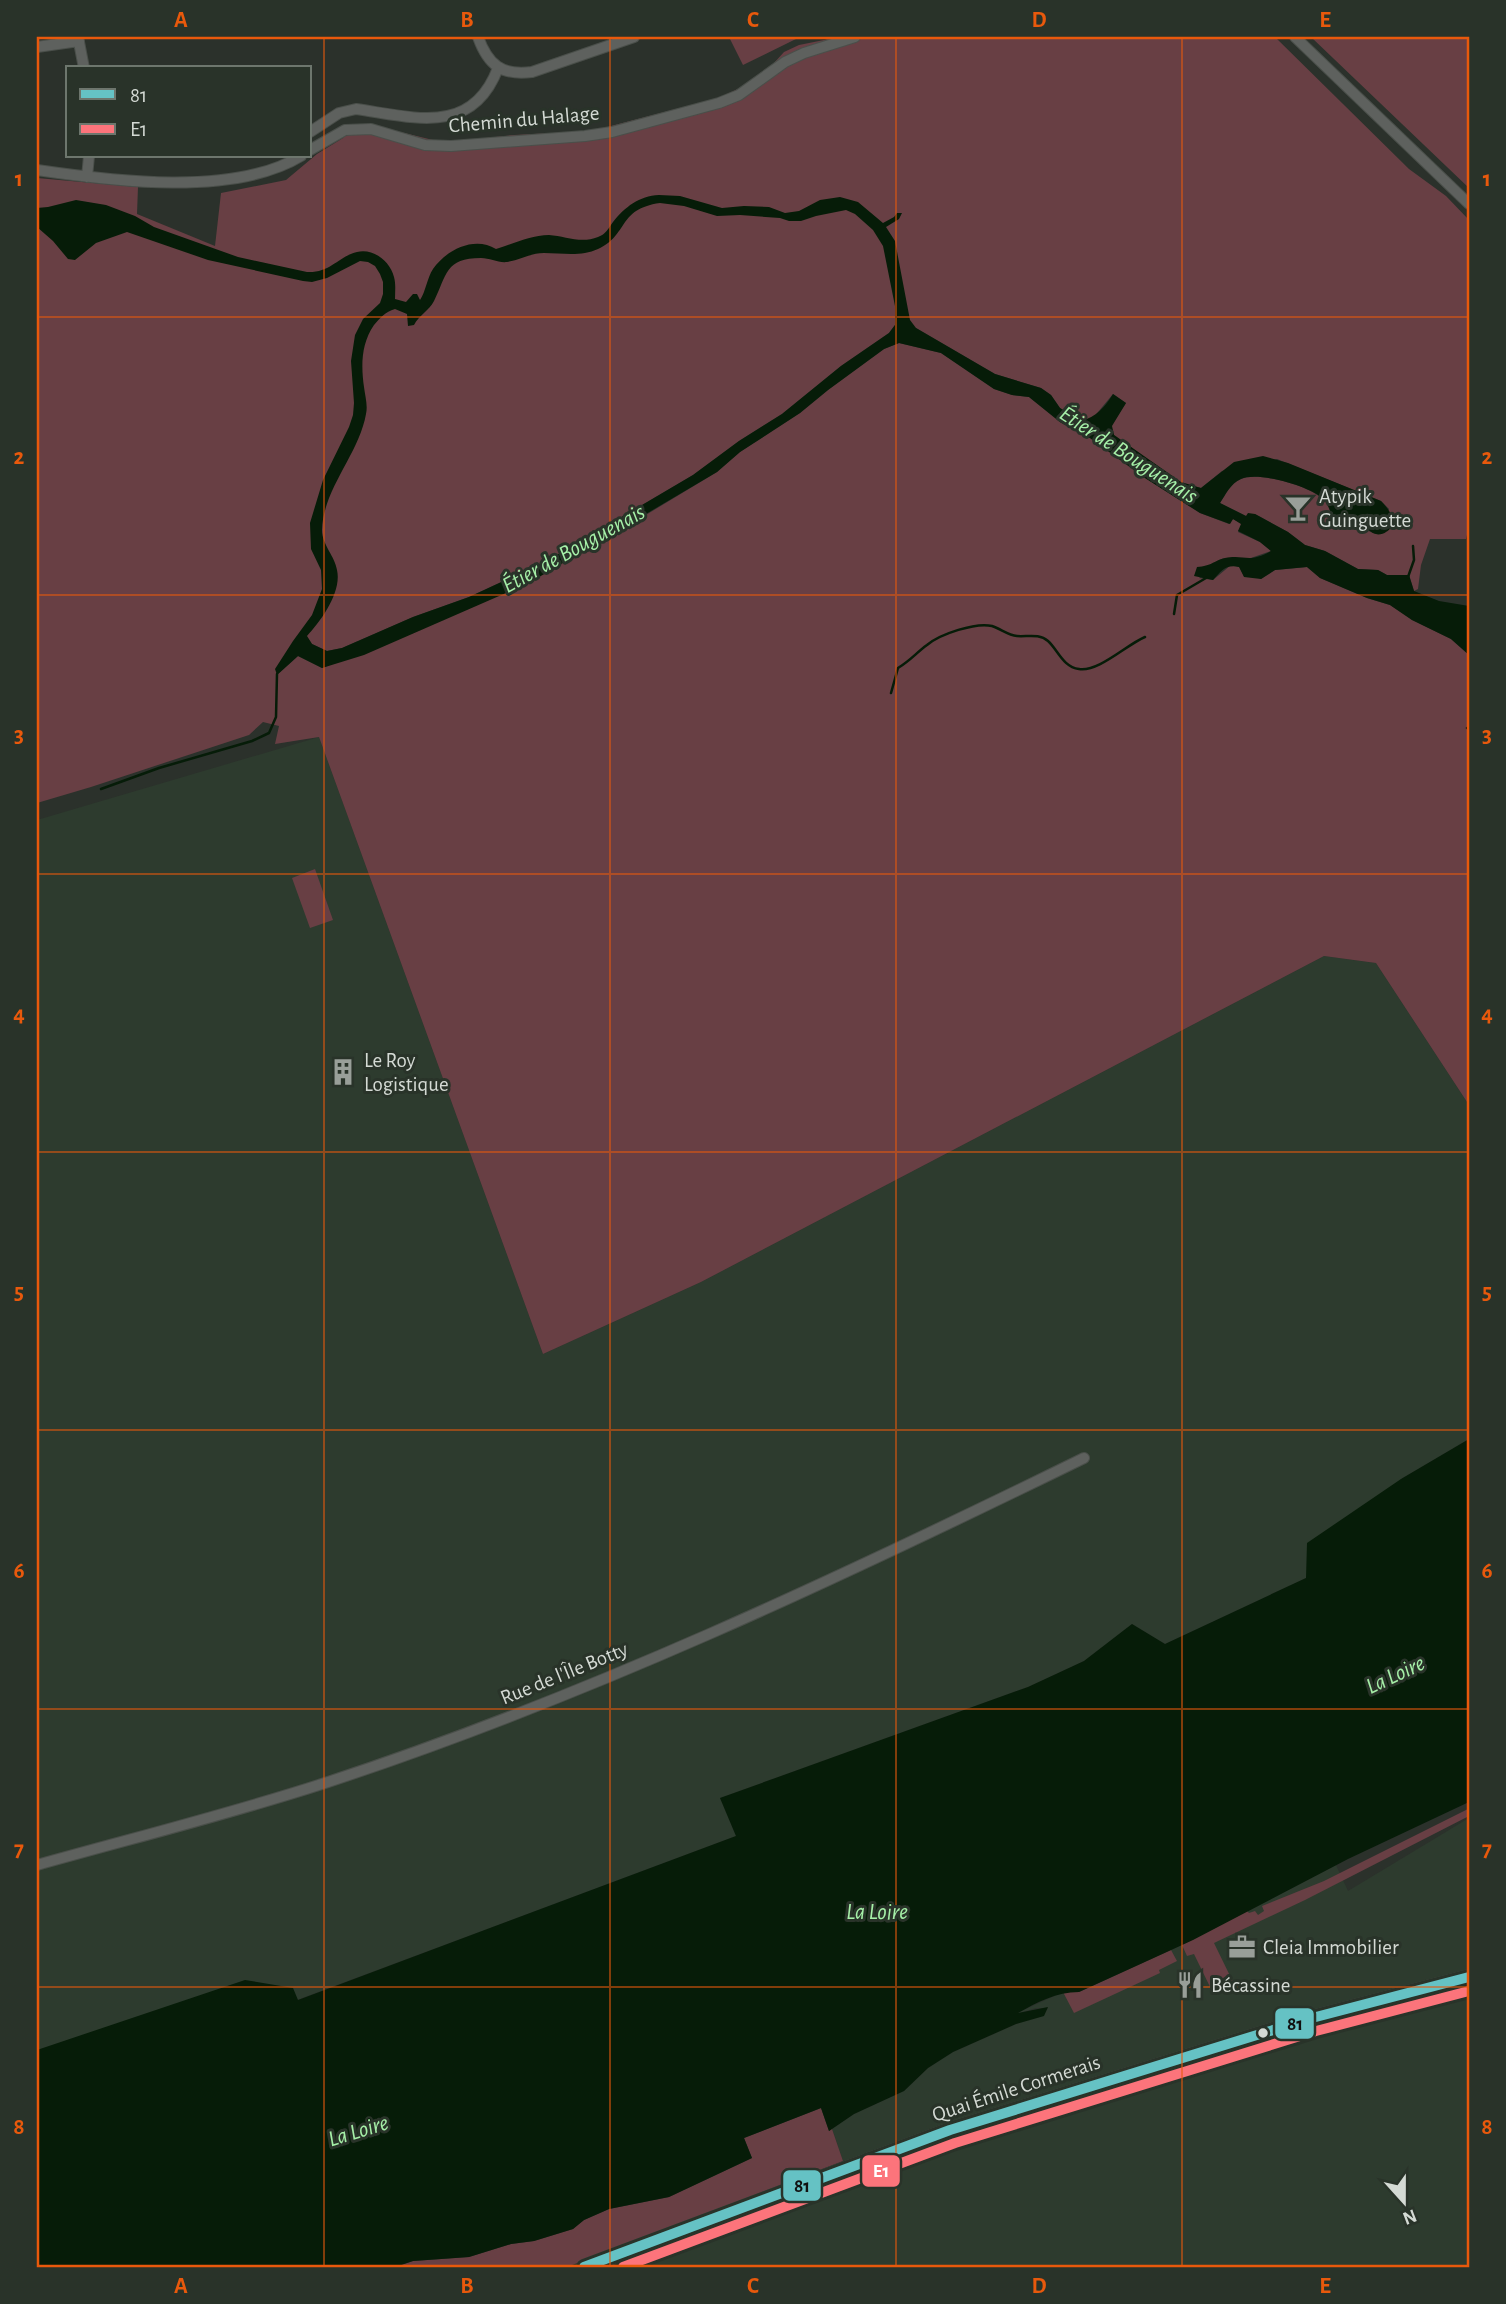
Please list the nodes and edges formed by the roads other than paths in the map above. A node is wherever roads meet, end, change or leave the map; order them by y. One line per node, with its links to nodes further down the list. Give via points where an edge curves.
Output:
1 (478, 37): 8 (street)
2 (634, 37): 8 (street, via 532,72 517,74)
3 (855, 37): 10 (street, Chemin du Halage, via 785,62 739,95 719,103 598,134 451,146 425,145 371,129)
4 (1295, 37): 17 (street)
5 (79, 39): 6 (street); 7 (street)
6 (37, 47)
7 (84, 66)
8 (498, 68): 9 (street, via 478,100 457,114 425,119 356,109)
9 (339, 113): 10 (street); 11 (street)
10 (345, 130): 12 (street)
11 (312, 131)
12 (312, 149)
13 (89, 158): 16 (street)
14 (298, 158): 16 (street, via 267,172 233,179 123,182)
15 (37, 170): 16 (street)
16 (87, 177)
17 (1469, 204)
18 (1084, 1458): 19 (street, Rue de l'Île Botty, via 812,1589 473,1729 326,1783)
19 (37, 1866)
20 (1469, 1977): 21 (main road, Quai Émile Cormerais, via 1312,2018 950,2130)
21 (584, 2267)

